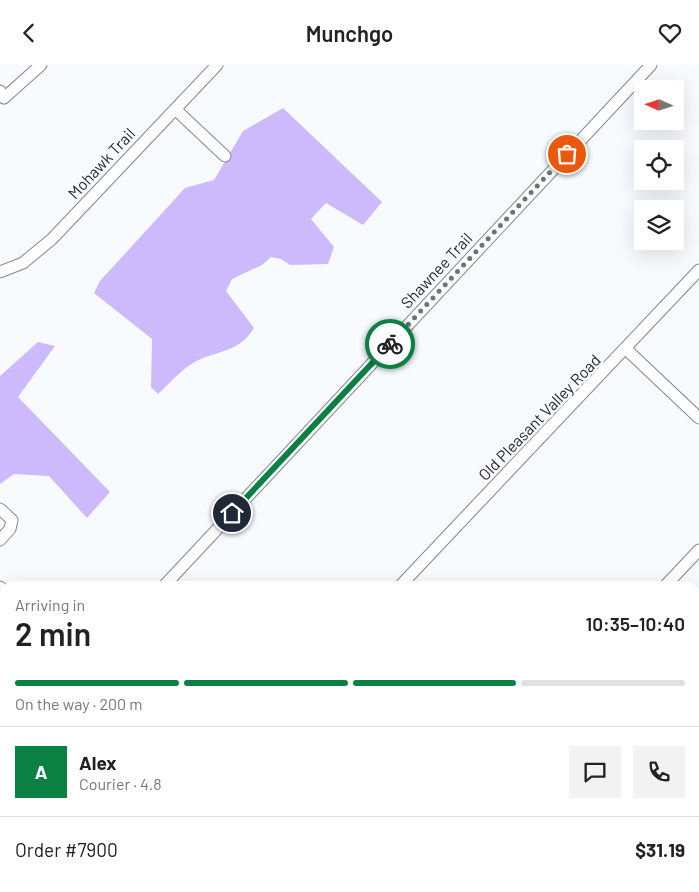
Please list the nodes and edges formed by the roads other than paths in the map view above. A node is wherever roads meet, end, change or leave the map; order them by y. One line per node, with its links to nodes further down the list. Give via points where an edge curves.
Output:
1 (41, 65): 4 (street, via 4,98)
2 (217, 65): 5 (street, Mohawk Trail)
3 (651, 65): 14 (street, Shawnee Trail)
4 (0, 91)
5 (175, 109): 6 (street); 8 (street, Mohawk Trail, via 52,239 23,263)
6 (225, 156)
7 (699, 270): 9 (street, Old Pleasant Valley Road)
8 (0, 272)
9 (626, 349): 10 (street); 15 (street, Old Pleasant Valley Road)
10 (699, 418)
11 (0, 509): 12 (street, via 12,521 10,529)
12 (0, 540)
13 (699, 550): 16 (street)
14 (169, 581)
15 (405, 581)
16 (670, 581)

